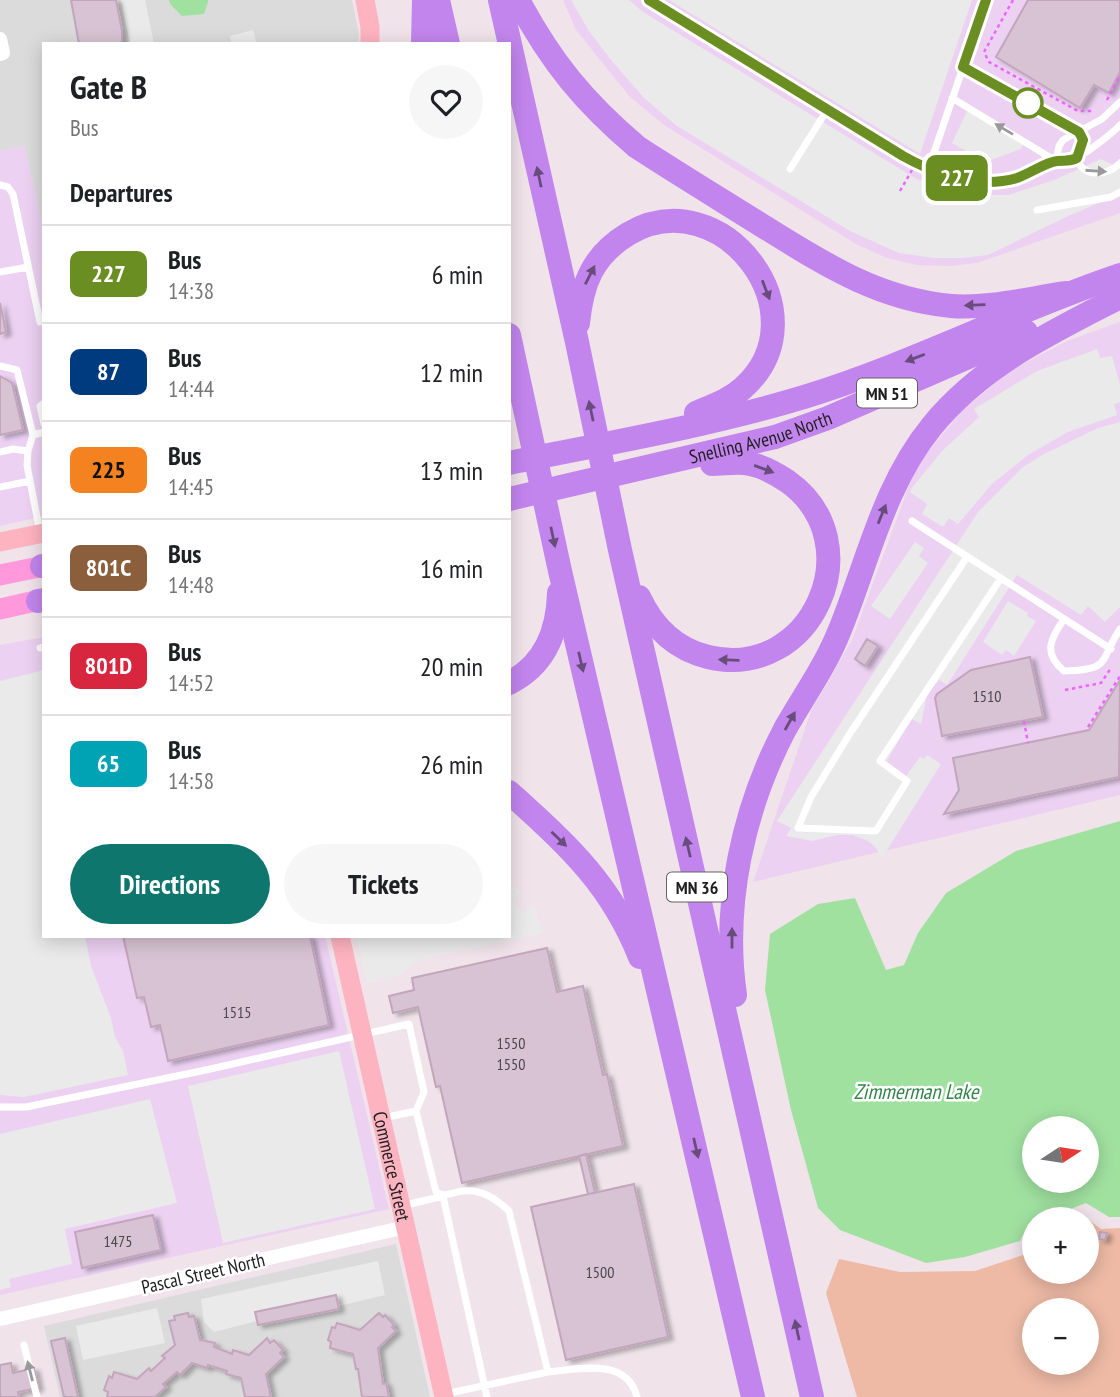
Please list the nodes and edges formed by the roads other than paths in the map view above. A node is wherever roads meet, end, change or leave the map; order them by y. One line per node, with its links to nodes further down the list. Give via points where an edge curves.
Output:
1 (365, 0): 8 (street)
2 (424, 0): 9 (highway)
3 (438, 0): 10 (highway)
4 (500, 0): 11 (highway, MN 36, one-way to 4)
5 (649, 0): 16 (lane)
6 (986, 0): 13 (lane)
7 (523, 10): 30 (highway, one-way to 7, via 953,306 877,289 834,270 637,147 567,79)
8 (370, 42)
9 (423, 42)
10 (448, 42)
11 (509, 42)
12 (511, 49): 32 (highway, MN 36, one-way to 12)
13 (963, 67): 14 (lane); 18 (lane)
14 (953, 98): 20 (lane, one-way to 14); 23 (lane)
15 (1120, 102): 18 (lane)
16 (827, 110): 22 (lane); 23 (lane)
17 (1120, 125): 19 (lane)
18 (1079, 132): 19 (lane, via 1083,140); 20 (lane, via 1061,142)
19 (1077, 158): 20 (lane); 21 (lane, one-way to 21, via 1080,167 1090,172 1106,172)
20 (1056, 161): 23 (lane, via 998,181 966,180)
21 (1120, 163)
22 (790, 169)
23 (928, 170)
24 (0, 185): 27 (lane, via 13,194)
25 (1120, 191): 26 (lane, via 1111,197)
26 (1037, 210)
27 (28, 267): 28 (lane); 31 (lane)
28 (0, 272)
29 (1119, 290): 30 (highway, Snelling Avenue North / MN 51); 43 (highway, Snelling Avenue North / MN 51, via 801,428); 71 (highway, one-way to 29, via 732,960 738,868 758,790 784,731 838,635 888,499 924,438 954,401 997,365)
30 (1067, 293): 39 (highway, Snelling Avenue North / MN 51, one-way to 39, via 927,354 829,389)
31 (40, 322)
32 (577, 342): 39 (highway, one-way to 39, via 581,295 587,280 604,253 634,231 656,223 692,223 723,235 758,271 773,320 762,365 741,390 724,401); 50 (highway, MN 36, one-way to 32)
33 (511, 344): 36 (highway, MN 36)
34 (0, 366): 38 (lane, via 17,370)
35 (511, 378): 36 (highway)
36 (528, 423): 53 (highway, MN 36, one-way to 53)
37 (42, 433): 38 (lane)
38 (33, 435): 40 (lane)
39 (642, 435): 42 (highway, Snelling Avenue North / MN 51)
40 (28, 450): 41 (lane); 44 (lane)
41 (0, 452)
42 (511, 463)
43 (648, 467): 46 (highway, Snelling Avenue North / MN 51); 50 (highway, one-way to 50, via 745,463 792,484 822,523 829,575 824,592 807,624 784,644 750,659 716,659 685,649 657,627 638,596)
44 (30, 481): 45 (lane); 48 (lane)
45 (0, 487)
46 (511, 499)
47 (912, 521): 51 (lane)
48 (42, 533): 49 (street)
49 (0, 542)
50 (620, 550): 71 (highway, MN 36, one-way to 50)
51 (967, 557): 55 (lane); 55 (lane, via 849,736 811,797 798,828 876,831 907,781 880,761)
52 (42, 566): 54 (main road)
53 (560, 572): 61 (highway, via 558,616 551,638 530,670); 65 (highway, MN 36, one-way to 65)
54 (0, 575)
55 (1001, 578): 58 (lane)
56 (42, 600): 57 (main road)
57 (0, 608)
58 (1064, 619): 60 (lane); 60 (lane, via 1051,638 1051,650 1055,664 1064,671 1098,666)
59 (1119, 631): 60 (lane)
60 (1111, 649)
61 (511, 682)
62 (511, 794): 65 (highway, one-way to 65, via 607,891 645,969)
63 (340, 938): 64 (street, Commerce Street)
64 (362, 1034): 66 (lane, via 26,1107); 67 (lane, via 409,1024 424,1092); 68 (street, Commerce Street)
65 (681, 1081): 73 (highway, MN 36, one-way to 73)
66 (0, 1107)
67 (416, 1111): 68 (lane); 69 (lane, via 436,1192)
68 (381, 1119): 70 (street, Commerce Street)
69 (443, 1196): 70 (lane); 76 (lane, via 465,1191 483,1194 509,1211); 77 (lane)
70 (401, 1206): 72 (street, Commerce Street)
71 (774, 1224): 84 (highway, MN 36, one-way to 71)
72 (406, 1227): 74 (street, Pascal Street North); 78 (street, Commerce Street)
73 (734, 1318): 82 (highway); 83 (highway, MN 36)
74 (0, 1319)
75 (24, 1345): 79 (lane, one-way to 75)
76 (548, 1372): 77 (lane); 81 (lane, via 597,1367 620,1373 634,1384)
77 (485, 1385): 78 (lane); 80 (lane)
78 (444, 1396)
79 (37, 1397)
80 (487, 1397)
81 (637, 1397)
82 (743, 1397)
83 (753, 1397)
84 (812, 1397)

